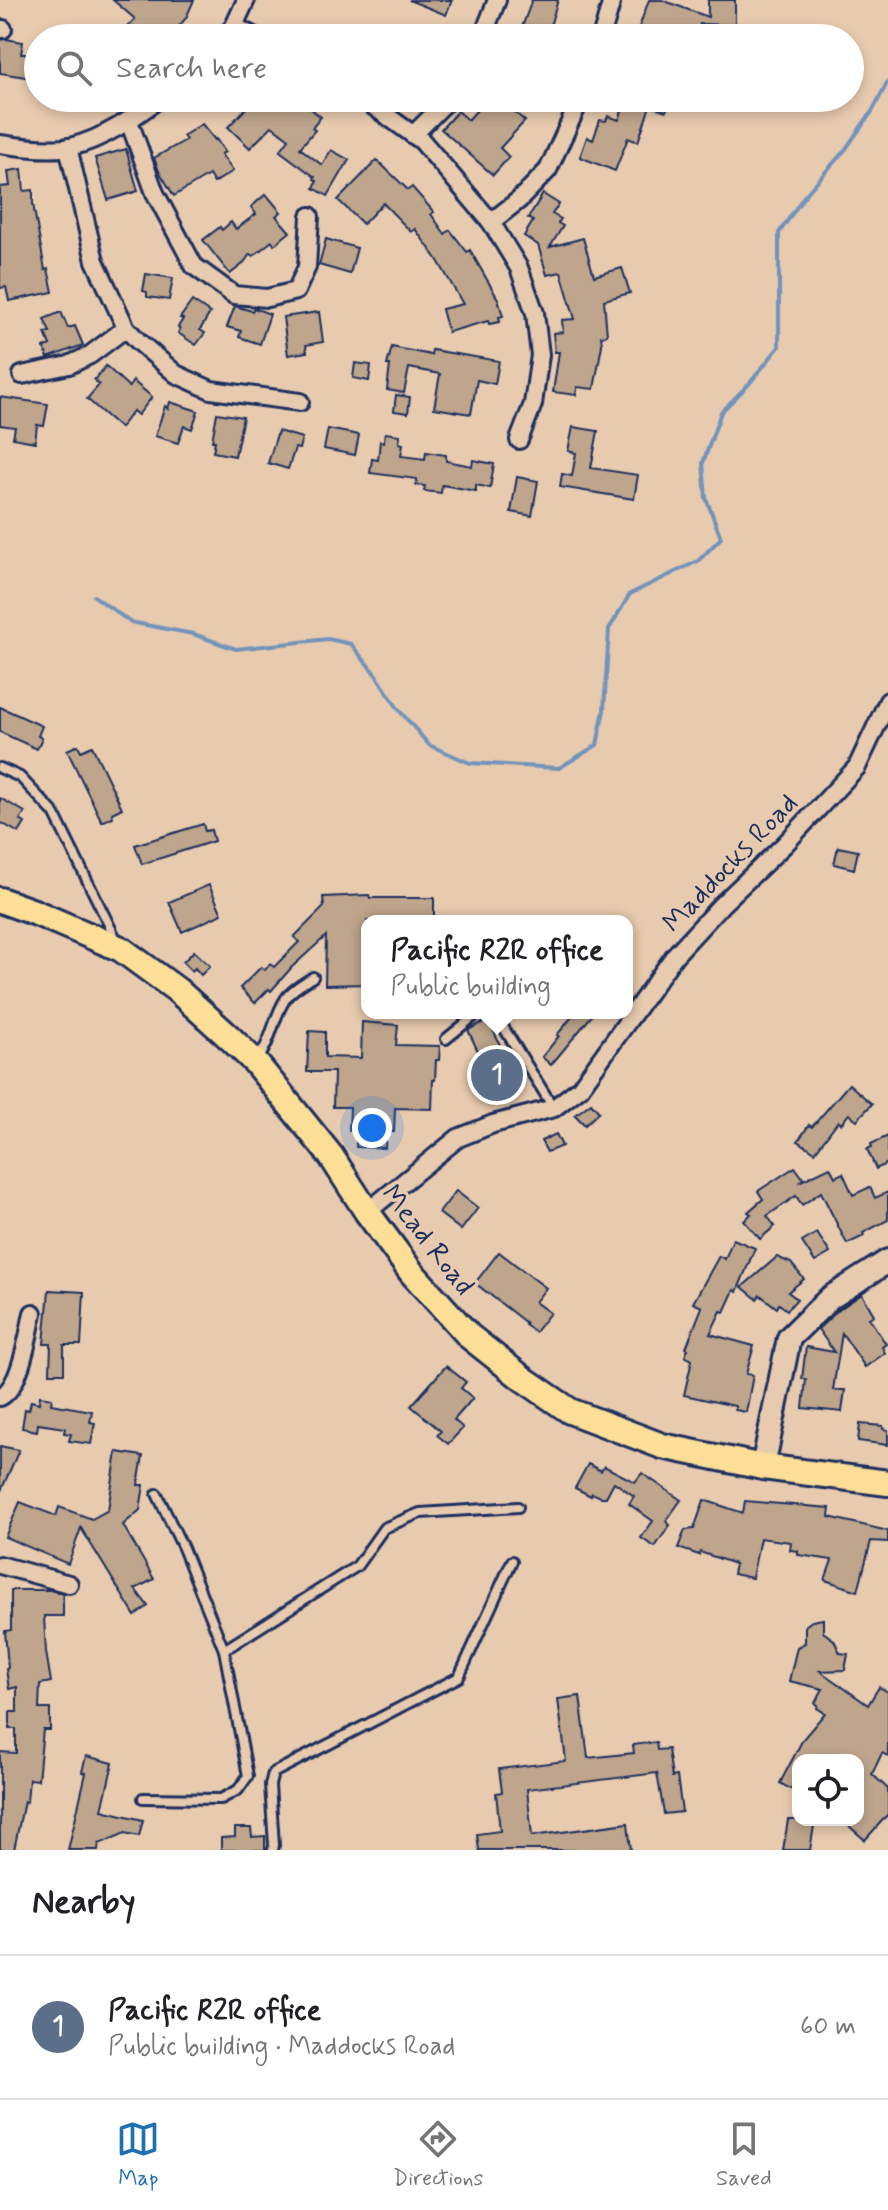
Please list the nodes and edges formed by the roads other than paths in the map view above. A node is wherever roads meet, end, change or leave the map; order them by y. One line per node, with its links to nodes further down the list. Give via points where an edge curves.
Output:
1 (246, 0): 4 (street)
2 (497, 0): 5 (street)
3 (611, 4): 6 (street)
4 (233, 24)
5 (488, 24)
6 (605, 24)
7 (141, 112): 11 (street)
8 (381, 112): 12 (street)
9 (436, 112): 12 (street)
10 (575, 112): 16 (street, via 548,170)
11 (129, 121): 14 (street); 15 (street, via 155,193 194,266 234,295 267,298 296,291 307,267)
12 (413, 135): 16 (street)
13 (0, 144): 14 (street)
14 (68, 147): 17 (street, via 95,261)
15 (310, 216)
16 (491, 222): 20 (street, via 519,268 535,313 537,380)
17 (126, 328): 18 (street, via 69,365); 19 (street, via 176,374 211,390)
18 (22, 375)
19 (300, 402)
20 (519, 440)
21 (888, 701): 26 (street, Maddocks Road, via 857,767 675,955)
22 (0, 768): 24 (lane, via 20,777 54,813)
23 (0, 900): 24 (main road, Mead Road)
24 (121, 949): 31 (main road, Mead Road, via 177,990)
25 (313, 977): 31 (lane, via 288,995)
26 (633, 1014)
27 (471, 1019): 30 (lane)
28 (496, 1019): 32 (lane)
29 (629, 1019): 32 (street, Maddocks Road, via 580,1088)
30 (446, 1039)
31 (255, 1062): 33 (main road, Mead Road, via 331,1156)
32 (554, 1108): 33 (street, Maddocks Road, via 458,1138)
33 (367, 1212): 37 (main road, Mead Road, via 469,1336 570,1411 662,1446)
34 (888, 1261): 37 (main road, via 830,1298 789,1338)
35 (33, 1313): 36 (street, via 21,1366 7,1394)
36 (0, 1397)
37 (763, 1467): 38 (main road, Mead Road)
38 (888, 1483)
39 (157, 1494): 44 (lane)
40 (518, 1507): 44 (lane, via 420,1513 384,1528 357,1566)
41 (512, 1561): 46 (lane, via 459,1677 273,1773)
42 (0, 1565): 43 (street)
43 (69, 1584)
44 (224, 1650): 45 (lane, via 248,1776 238,1790 221,1799)
45 (143, 1798)
46 (273, 1850)

